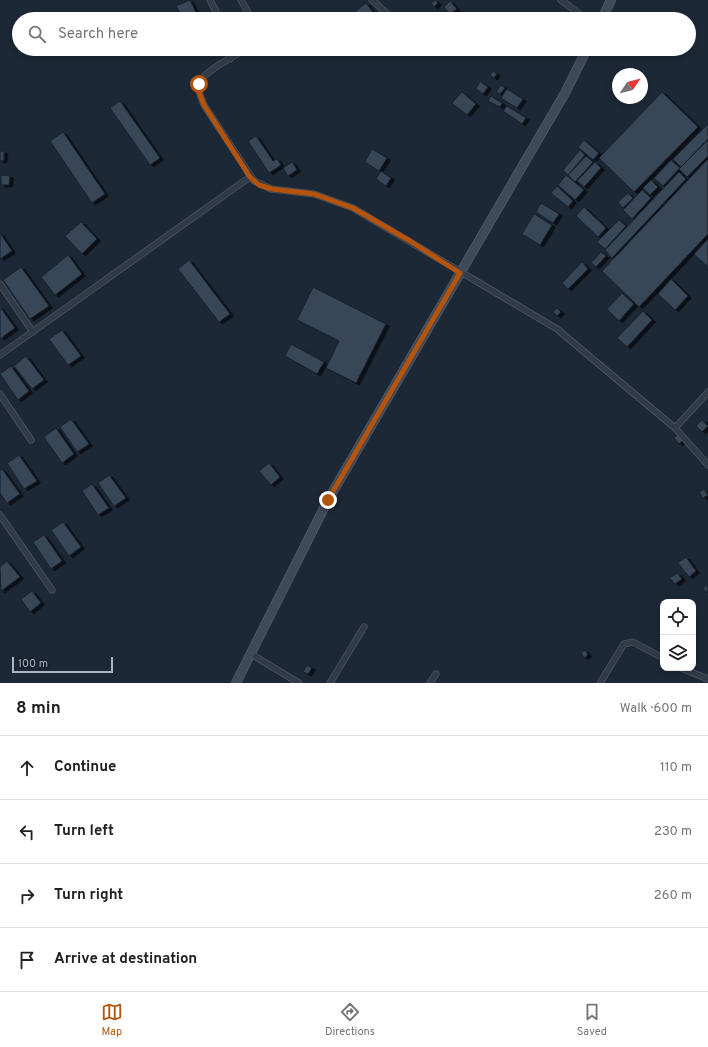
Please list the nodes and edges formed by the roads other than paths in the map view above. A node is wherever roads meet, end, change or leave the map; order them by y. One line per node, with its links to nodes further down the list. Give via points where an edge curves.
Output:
1 (210, 0): 6 (street)
2 (241, 0): 7 (street)
3 (372, 0): 8 (street)
4 (561, 0): 9 (street)
5 (611, 0): 10 (main road)
6 (216, 12)
7 (248, 12)
8 (385, 12)
9 (577, 12)
10 (605, 12)
11 (230, 56): 14 (street)
12 (235, 56): 14 (street)
13 (584, 56): 16 (main road, via 565,93)
14 (230, 59): 15 (street, via 204,75 199,84 199,92 204,105)
15 (250, 177): 16 (street, via 263,186 314,194 353,208); 18 (street)
16 (460, 273): 22 (street, via 557,329); 28 (main road, via 328,500)
17 (0, 284): 18 (street)
18 (33, 332): 19 (street)
19 (0, 355)
20 (708, 392): 22 (street)
21 (0, 394): 23 (street)
22 (675, 428): 24 (street)
23 (32, 440)
24 (708, 465)
25 (0, 515): 26 (street)
26 (52, 590)
27 (364, 627): 35 (street)
28 (251, 654): 33 (main road); 34 (street)
29 (660, 656): 37 (street, via 633,642 624,644)
30 (688, 671): 32 (street)
31 (436, 674): 36 (street)
32 (708, 679)
33 (236, 683)
34 (300, 683)
35 (330, 683)
36 (430, 683)
37 (600, 683)

